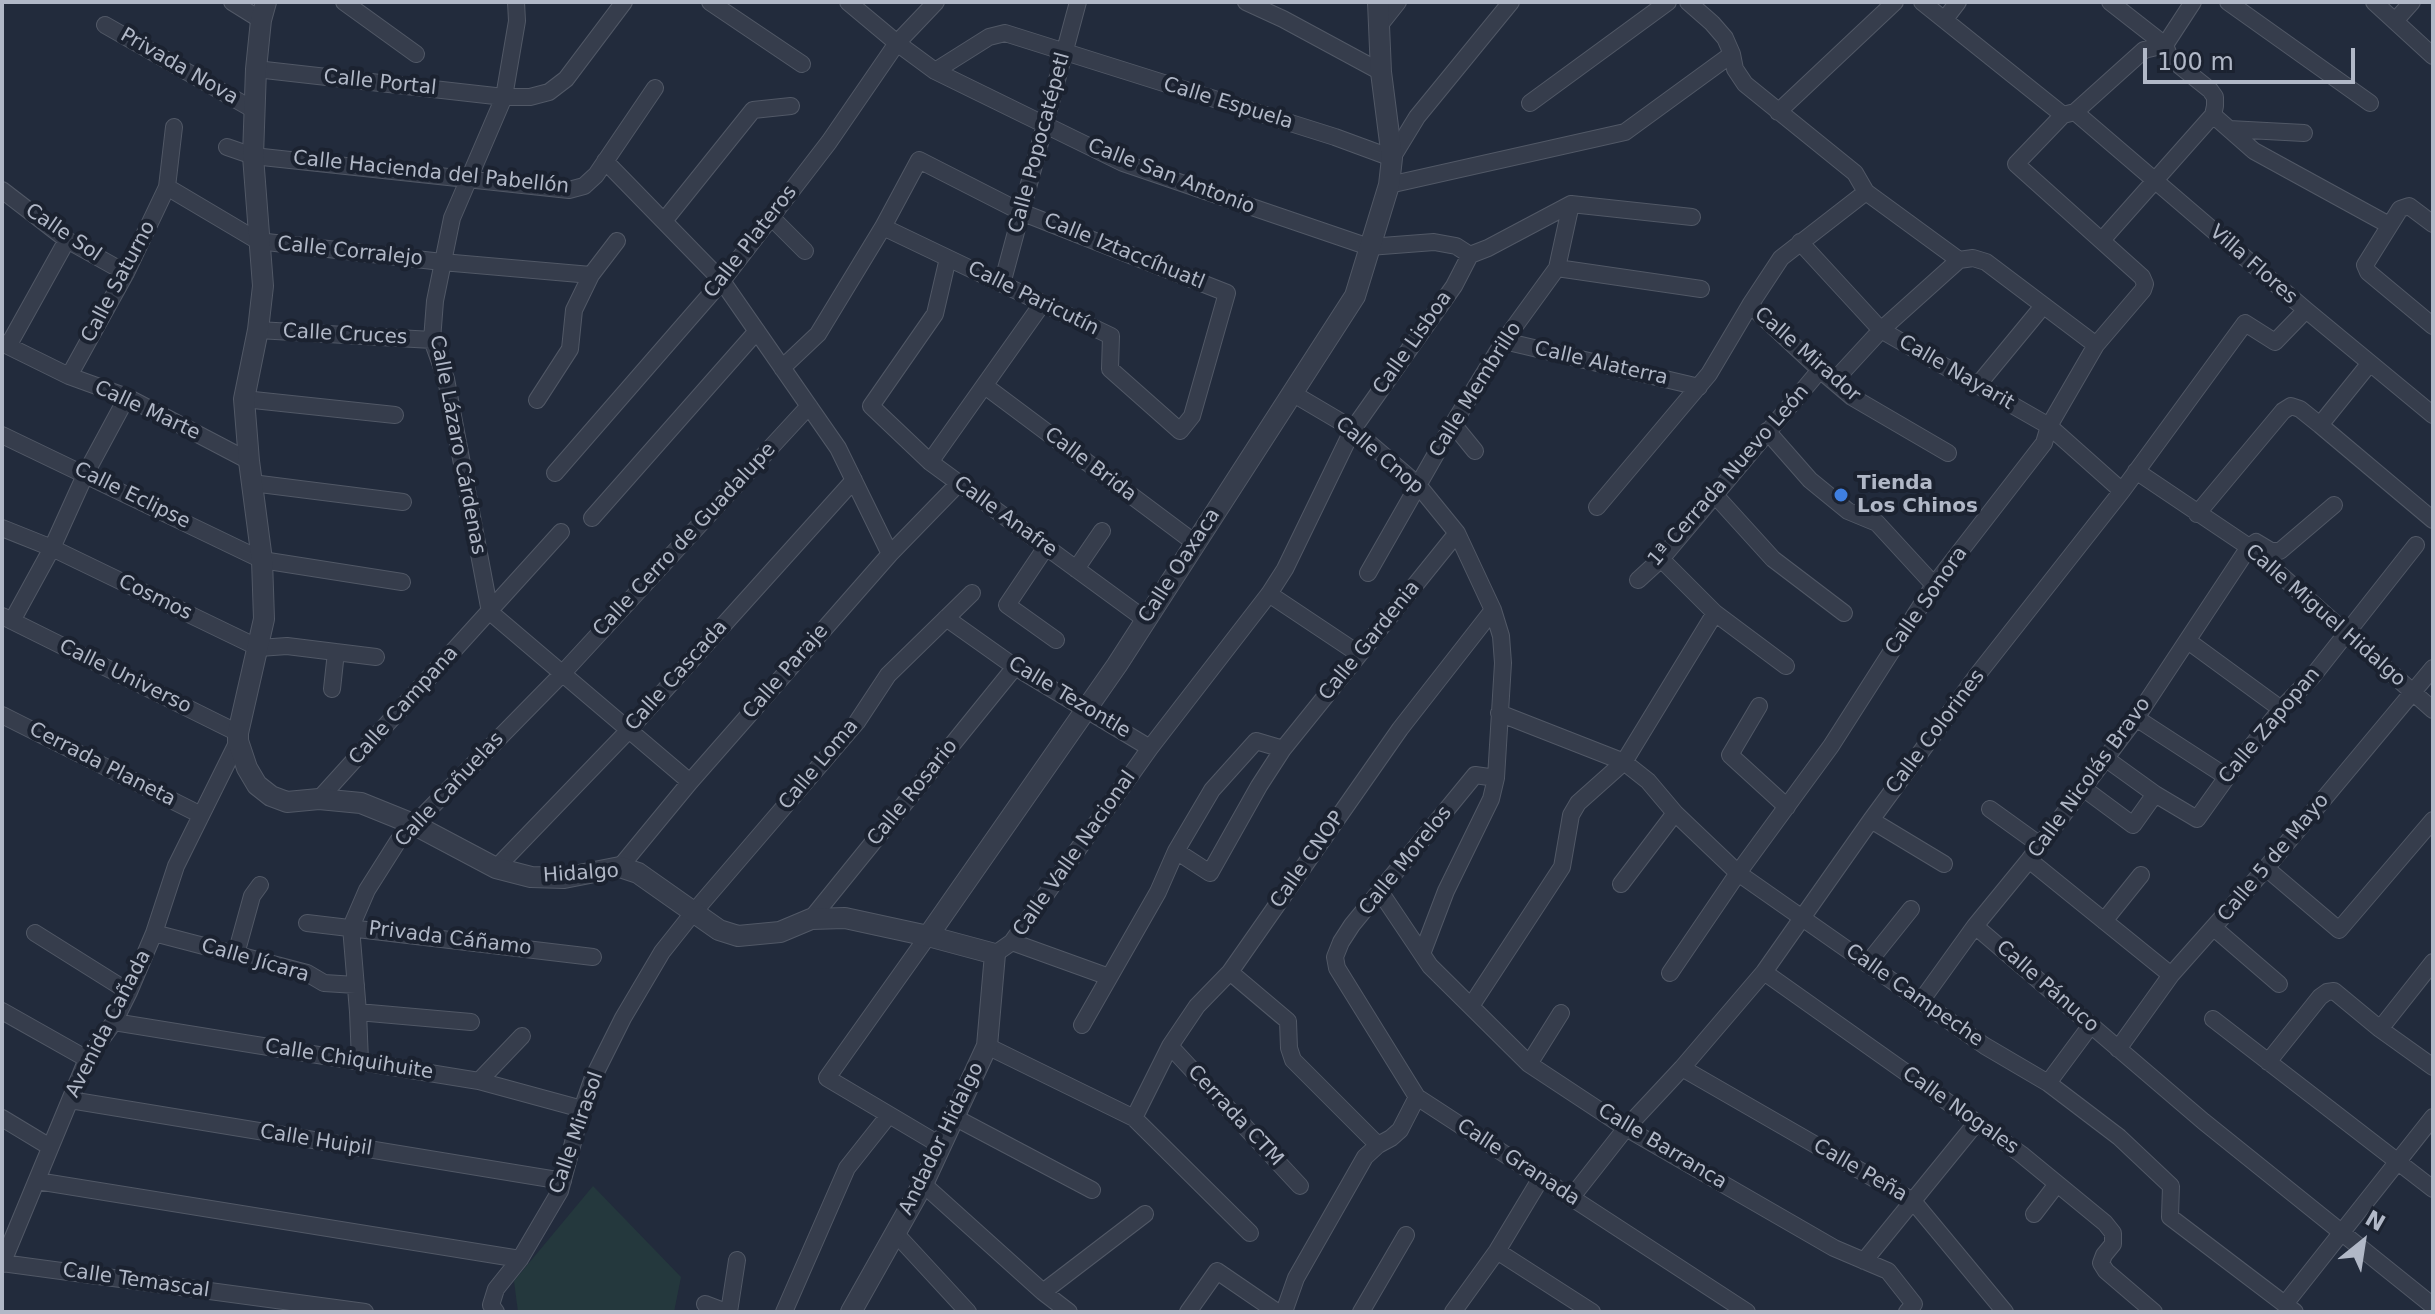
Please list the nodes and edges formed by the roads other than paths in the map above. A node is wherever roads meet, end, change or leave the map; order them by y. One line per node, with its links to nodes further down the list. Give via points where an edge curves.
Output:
1 (232, 2): 23 (street)
2 (344, 2): 31 (street)
3 (516, 2): 39 (street, Calle Lázaro Cárdenas)
4 (624, 2): 39 (street, Calle Portal, via 558,85 530,97)
5 (710, 2): 34 (street)
6 (848, 2): 28 (street, Calle San Antonio)
7 (936, 2): 28 (street, Calle Plateros)
8 (1078, 2): 30 (street, Calle Popocatépetl)
9 (1246, 2): 37 (street)
10 (1378, 2): 27 (street, Calle Oaxaca)
11 (1398, 2): 27 (street)
12 (1511, 2): 53 (street, via 1417,117)
13 (1668, 2): 40 (street)
14 (1895, 2): 44 (street)
15 (1922, 2): 24 (street, Villa Flores)
16 (1958, 2): 24 (street)
17 (2110, 2): 29 (street)
18 (2193, 2): 29 (street)
19 (2228, 2): 41 (street)
20 (2374, 2): 25 (street)
21 (2412, 2): 25 (street)
22 (1696, 4): 32 (street)
23 (264, 11): 35 (street)
24 (1945, 19): 45 (street, Villa Flores)
25 (2395, 21): 33 (street)
26 (105, 25): 43 (street, Privada Nova)
27 (1379, 26): 37 (street, Calle Oaxaca)
28 (897, 43): 36 (street, Calle San Antonio); 63 (street, Calle Plateros)
29 (2165, 45): 45 (street, via 2144,50); 46 (street, via 2170,58 2215,97)
30 (1064, 53): 36 (street, Calle Espuela, via 1005,33 989,37); 47 (street, Calle Popocatépetl); 53 (street, Calle Espuela)
31 (416, 54)
32 (1732, 54): 44 (street, via 1745,84); 57 (street, via 1625,132)
33 (2433, 56)
34 (802, 64)
35 (256, 69): 39 (street, Calle Portal); 43 (street)
36 (935, 71): 47 (street, Calle San Antonio)
37 (1381, 72): 53 (street, Calle Oaxaca)
38 (655, 88): 54 (street, Calle Hacienda del Pabellón)
39 (504, 97): 55 (street, Calle Lázaro Cárdenas)
40 (1530, 103)
41 (2370, 103)
42 (791, 106): 65 (street, via 753,110)
43 (254, 110): 52 (street)
44 (1778, 112): 59 (street, via 1855,173)
45 (2069, 113): 56 (street, Villa Flores); 69 (street, via 2016,164)
46 (2213, 115): 49 (street); 56 (street)
47 (1043, 125): 62 (street, Calle Popocatépetl); 74 (street, Calle San Antonio, via 1123,163)
48 (174, 127): 58 (street, Calle Saturno)
49 (2229, 129): 50 (street); 67 (street, via 2254,151)
50 (2304, 133)
51 (227, 147): 52 (street, Calle Hacienda del Pabellón)
52 (253, 156): 55 (street, Calle Hacienda del Pabellón); 71 (street)
53 (1392, 158): 57 (street, Calle Oaxaca)
54 (605, 161): 55 (street, Calle Hacienda del Pabellón, via 584,186 569,190); 65 (street)
55 (468, 178): 79 (street, Calle Lázaro Cárdenas)
56 (2156, 182): 69 (street); 89 (street, Villa Flores)
57 (1389, 185): 74 (street, Calle Oaxaca)
58 (167, 187): 71 (street); 81 (street, Calle Saturno)
59 (1866, 192): 73 (street); 78 (street)
60 (3, 193): 70 (street, Calle Sol)
61 (1571, 204): 64 (street); 76 (street); 80 (street, Calle Membrillo)
62 (1021, 212): 68 (street, Calle Iztaccíhuatl, via 919,160); 84 (street, Calle Popocatépetl); 117 (street, Calle Iztaccíhuatl, via 1227,293 1192,416)
63 (771, 217): 75 (street); 83 (street, Calle Plateros)
64 (1692, 217)
65 (664, 221): 83 (street)
66 (2433, 224): 67 (street, via 2409,206 2400,209)
67 (2389, 225): 90 (street, via 2368,258 2368,272)
68 (883, 227): 77 (street, Calle Paricutín); 99 (street, via 818,334)
69 (2103, 239): 97 (street, Calle Sonora, via 2145,284)
70 (67, 240): 81 (street, Calle Sol); 96 (street)
71 (258, 241): 79 (street, Calle Corralejo); 91 (street, via 263,286)
72 (617, 241): 82 (street)
73 (1800, 242): 87 (street, via 1781,258); 92 (street, Calle Nayarit)
74 (1369, 247): 76 (street, via 1434,242); 106 (street, Calle Oaxaca, via 1355,296)
75 (805, 251)
76 (1470, 255): 116 (street, Calle Lisboa, via 1454,286)
77 (948, 258): 84 (street, Calle Paricutín); 123 (street, Calle Anafre, via 935,314 871,406)
78 (1959, 260): 88 (street, via 1986,262); 92 (street)
79 (442, 262): 82 (street, Calle Corralejo); 94 (street, Calle Lázaro Cárdenas)
80 (1557, 268): 85 (street); 95 (street, Calle Membrillo)
81 (126, 273): 101 (street, Calle Saturno)
82 (591, 275): 109 (street, via 574,310 570,349)
83 (722, 281): 93 (street); 126 (street, Calle Plateros)
84 (1002, 284): 86 (street, Calle Paricutín)
85 (1701, 289)
86 (1042, 304): 103 (street); 117 (street, Calle Paricutín, via 1111,336 1110,369)
87 (1750, 305): 100 (street, Calle Mirador); 105 (street)
88 (2043, 306): 97 (street); 104 (street)
89 (2306, 310): 98 (street, Villa Flores); 124 (street, Calle Colorines, via 2275,342 2245,323)
90 (2433, 326)
91 (258, 330): 94 (street, Calle Cruces); 108 (street)
92 (1881, 330): 102 (street); 104 (street, Calle Nayarit)
93 (757, 331): 99 (street); 137 (street)
94 (432, 340): 159 (street, Calle Lázaro Cárdenas, via 446,379)
95 (1504, 341): 105 (street, Calle Alaterra); 113 (street, Calle Membrillo)
96 (5, 344): 101 (street, Calle Marte)
97 (2096, 345): 115 (street, Calle Sonora)
98 (2370, 363): 112 (street, Villa Flores); 114 (street)
99 (782, 368): 110 (street)
100 (1820, 370): 102 (street, Calle Mirador); 118 (street, 1ª Cerrada Nuevo León)
101 (69, 376): 107 (street, Calle Marte)
102 (1834, 381): 121 (street, Calle Mirador)
103 (985, 386): 123 (street); 143 (street, Calle Brida)
104 (1977, 386): 115 (street, Calle Nayarit)
105 (1699, 387): 135 (street)
106 (1292, 393): 116 (street, Calle Cnop); 143 (street, Calle Oaxaca)
107 (127, 397): 122 (street, Calle Marte); 125 (street)
108 (244, 399): 111 (street); 122 (street)
109 (537, 400)
110 (809, 406): 127 (street); 175 (street, Calle Cerro de Guadalupe)
111 (395, 415)
112 (2433, 415)
113 (1453, 424): 120 (street); 130 (street, Calle Membrillo)
114 (2320, 425): 136 (street, via 2300,409 2291,406 2283,411); 138 (street)
115 (2049, 426): 131 (street, Calle Nayarit); 155 (street, Calle Sonora, via 2044,443)
116 (1353, 429): 130 (street, Calle Cnop); 157 (street, Calle Tezontle)
117 (1180, 431)
118 (1767, 431): 132 (street, 1ª Cerrada Nuevo León); 155 (street, via 1810,480 1848,511 1877,523)
119 (2, 435): 125 (street, Calle Eclipse)
120 (1475, 451)
121 (1948, 453)
122 (249, 461): 128 (street)
123 (930, 462): 129 (street, Calle Anafre)
124 (2136, 471): 131 (street, Calle Colorines); 136 (street, Calle Miguel Hidalgo)
125 (86, 473): 147 (street); 150 (street, Calle Eclipse)
126 (555, 473)
127 (854, 480): 148 (street); 185 (street, Calle Cascada)
128 (252, 483): 133 (street); 150 (street)
129 (959, 483): 145 (street, Calle Anafre); 148 (street, Calle Paraje)
130 (1418, 485): 142 (street, Calle Cnop); 152 (street, Calle Membrillo)
131 (2122, 491): 201 (street, Calle Colorines)
132 (1714, 494): 149 (street, 1ª Cerrada Nuevo León); 161 (street, via 1773,559)
133 (403, 502)
134 (2334, 505): 146 (street, via 2280,551 2256,542)
135 (1597, 507)
136 (2197, 514): 146 (street, Calle Miguel Hidalgo)
137 (592, 518)
138 (2433, 520)
139 (2, 528): 147 (street, Cosmos)
140 (1102, 531): 151 (street)
141 (561, 532): 159 (street, Calle Campana)
142 (1457, 533): 158 (street, Calle Cnop); 170 (street, Calle Gardenia)
143 (1195, 543): 164 (street, Calle Oaxaca)
144 (2416, 545): 165 (street)
145 (1046, 547): 151 (street, Calle Anafre); 166 (street, via 1007,605)
146 (2249, 547): 165 (street, Calle Miguel Hidalgo); 167 (street, Calle Nicolás Bravo)
147 (52, 548): 162 (street); 168 (street, Cosmos)
148 (890, 554): 193 (street, Calle Paraje)
149 (1661, 559): 153 (street, 1ª Cerrada Nuevo León); 160 (street)
150 (262, 560): 154 (street, Calle Eclipse); 168 (street, via 264,619)
151 (1076, 569): 164 (street, Calle Anafre)
152 (1368, 573)
153 (1638, 580)
154 (402, 582)
155 (1934, 585): 197 (street, Calle Sonora)
156 (972, 593): 163 (street, Calle Loma)
157 (1269, 594): 170 (street); 187 (street, Calle Tezontle)
158 (1493, 610): 182 (street, Calle Cnop, via 1503,663); 235 (street, Calle CNOP, via 1400,729)
159 (490, 612): 175 (street); 196 (street, Calle Campana)
160 (1715, 613): 172 (street); 190 (street)
161 (1844, 613)
162 (7, 618): 186 (street, Calle Universo)
163 (946, 618): 173 (street, Calle Tezontle); 217 (street, Calle Loma, via 888,675 857,722)
164 (1146, 620): 180 (street, Calle Oaxaca)
165 (2344, 633): 177 (street, Calle Miguel Hidalgo); 179 (street, Calle Zapopan)
166 (1056, 640)
167 (2188, 641): 179 (street); 184 (street, Calle Nicolás Bravo)
168 (259, 648): 169 (street); 186 (street)
169 (336, 652): 171 (street); 176 (street)
170 (1359, 654): 188 (street, Calle Gardenia)
171 (376, 657)
172 (1786, 666)
173 (1015, 667): 180 (street, Calle Tezontle); 219 (street, Calle Rosario)
174 (2433, 668): 177 (street, Calle 5 de Mayo)
175 (561, 675): 185 (street); 203 (street, Calle Cañuelas)
176 (332, 689)
177 (2412, 692): 181 (street, Calle Miguel Hidalgo); 210 (street, Calle 5 de Mayo)
178 (1759, 706): 197 (street, via 1730,755)
179 (2281, 709): 191 (street, Calle Zapopan)
180 (1085, 710): 187 (street, Calle Tezontle); 227 (street, Calle Oaxaca)
181 (2433, 710)
182 (1499, 713): 190 (street, Calle Campeche); 192 (street)
183 (2, 715): 200 (street, Cerrada Planeta)
184 (2136, 718): 189 (street, Calle Nicolás Bravo); 191 (street)
185 (628, 731): 193 (street); 209 (street, Calle Cascada)
186 (238, 737): 196 (street, Hidalgo, via 247,768 271,796 287,802); 200 (street, Avenida Cañada)
187 (1150, 748): 228 (street, Calle Valle Nacional)
188 (1283, 749): 205 (street, via 1256,741 1212,790); 205 (street, Calle Gardenia, via 1210,873)
189 (2105, 758): 194 (street, Calle Nicolás Bravo); 195 (street)
190 (1624, 762): 199 (street, Calle Campeche); 244 (street, via 1578,803 1562,867)
191 (2227, 777): 195 (street, Calle Zapopan, via 2197,819)
192 (1496, 778): 215 (street, Calle Morelos, via 1475,775); 230 (street)
193 (690, 782): 208 (street, Calle Paraje)
194 (2083, 788): 195 (street, via 2133,825); 204 (street, Calle Nicolás Bravo)
195 (2155, 794)
196 (319, 799): 203 (street, Hidalgo, via 361,803)
197 (1787, 807): 211 (street, Calle Sonora)
198 (1990, 809): 204 (street)
199 (1675, 813): 211 (street, Calle Campeche); 213 (street)
200 (201, 815): 226 (street, Avenida Cañada, via 176,866)
201 (1871, 820): 207 (street); 218 (street, Calle Colorines)
202 (2433, 820): 210 (street, via 2339,930)
203 (413, 824): 209 (street, Hidalgo); 223 (street, Calle Cañuelas, via 367,890)
204 (2040, 845): 206 (street, Calle Nicolás Bravo)
205 (1176, 851): 239 (street)
206 (2029, 860): 220 (street); 222 (street, Calle Nicolás Bravo)
207 (1944, 864)
208 (620, 867): 209 (street, Hidalgo, via 564,878); 217 (street, Hidalgo, via 638,873)
209 (496, 868)
210 (2266, 868): 224 (street, Calle 5 de Mayo)
211 (1738, 873): 218 (street, Calle Campeche); 237 (street, Calle Sonora)
212 (2141, 875): 220 (street)
213 (1621, 884)
214 (260, 885): 229 (street)
215 (1381, 893): 230 (street, Calle Barranca); 234 (street, Calle Morelos, via 1341,942)
216 (1911, 909): 233 (street)
217 (693, 913): 219 (street, Hidalgo, via 738,936 780,932); 268 (street, Calle Mirasol, via 662,952 623,1018)
218 (1802, 918): 233 (street, Calle Campeche); 236 (street, Calle Colorines)
219 (811, 919): 227 (street, Hidalgo, via 845,918)
220 (2104, 921): 238 (street)
221 (307, 923): 223 (street, Privada Cáñamo)
222 (1975, 926): 243 (street, Calle Nicolás Bravo); 252 (street, Calle Pánuco)
223 (351, 927): 231 (street, Privada Cáñamo); 241 (street, Calle Cañuelas)
224 (2214, 928): 238 (street, Calle 5 de Mayo); 240 (street)
225 (35, 933): 242 (street)
226 (154, 933): 229 (street, Calle Jícara); 242 (street, Avenida Cañada)
227 (928, 936): 228 (street, Hidalgo); 269 (street, Calle Oaxaca, via 827,1078)
228 (1004, 948): 239 (street); 255 (street, Andador Hidalgo)
229 (236, 954): 241 (street, Calle Jícara, via 307,973 324,983)
230 (1422, 954): 244 (street, Calle Barranca)
231 (593, 957)
232 (2433, 962): 253 (street)
233 (1867, 964): 243 (street, Calle Campeche)
234 (1337, 968): 266 (street, Calle Granada)
235 (1230, 972): 256 (street, Calle CNOP, via 1197,1006); 277 (street, via 1288,1021 1293,1060)
236 (1764, 972): 263 (street, Calle Colorines); 274 (street, Calle Nogales)
237 (1670, 973)
238 (2171, 975): 257 (street, Calle 5 de Mayo)
239 (1109, 977): 251 (street)
240 (2279, 984)
241 (356, 985): 246 (street, Calle Cañuelas)
242 (129, 992): 249 (street, Avenida Cañada)
243 (1921, 1001): 265 (street, Calle Campeche)
244 (1471, 1006): 261 (street, Calle Barranca)
245 (2, 1011): 258 (street)
246 (358, 1012): 250 (street); 259 (street, Calle Cañuelas)
247 (1561, 1013): 261 (street)
248 (2213, 1019): 260 (street)
249 (114, 1022): 258 (street, Avenida Cañada); 259 (street, Calle Chiquihuite)
250 (471, 1022)
251 (1082, 1025)
252 (2091, 1025): 257 (street, Calle Pánuco); 265 (street)
253 (2380, 1029): 260 (street, via 2334,991 2327,992); 262 (street)
254 (522, 1036): 264 (street)
255 (987, 1046): 270 (street, Andador Hidalgo); 273 (street)
256 (1170, 1046): 273 (street, Calle CNOP); 285 (street, Cerrada CTM)
257 (2118, 1049): 297 (street, Calle Pánuco)
258 (87, 1059): 267 (street, Avenida Cañada)
259 (360, 1061): 264 (street, Calle Chiquihuite)
260 (2268, 1062): 279 (street)
261 (1529, 1064): 275 (street, Calle Barranca)
262 (2433, 1067)
263 (1682, 1068): 275 (street, Calle Colorines); 289 (street, Calle Peña)
264 (479, 1081): 268 (street, Calle Chiquihuite)
265 (2048, 1083): 306 (street, Calle Campeche, via 2119,1137 2171,1186 2170,1217)
266 (1417, 1097): 277 (street, via 1400,1130); 280 (street, Calle Granada)
267 (70, 1100): 278 (street, Avenida Cañada); 282 (street, Calle Huipil)
268 (582, 1109): 282 (street, Calle Mirasol)
269 (889, 1115): 276 (street); 310 (street, via 847,1168)
270 (954, 1117): 276 (street, Andador Hidalgo); 287 (street)
271 (2433, 1117): 279 (street)
272 (2, 1118): 278 (street)
273 (1134, 1118): 294 (street)
274 (1977, 1122): 284 (street, Calle Nogales); 289 (street)
275 (1626, 1128): 288 (street, Calle Colorines); 301 (street, Calle Barranca)
276 (940, 1145): 283 (street, Andador Hidalgo)
277 (1378, 1145): 316 (street, via 1365,1157 1321,1233)
278 (50, 1147): 281 (street, Avenida Cañada)
279 (2398, 1162): 286 (street); 297 (street)
280 (1541, 1178): 288 (street, Calle Granada); 298 (street)
281 (37, 1181): 293 (street, Avenida Cañada); 299 (street)
282 (563, 1181): 299 (street, Calle Mirasol)
283 (923, 1184): 295 (street, Andador Hidalgo); 303 (street)
284 (2057, 1184): 291 (street); 323 (street, Calle Nogales, via 2113,1233 2113,1244 2101,1263)
285 (1300, 1186)
286 (2433, 1189)
287 (1092, 1190)
288 (1571, 1198): 320 (street, Calle Granada)
289 (1913, 1201): 301 (street); 322 (street, Calle Peña)
290 (1145, 1214): 303 (street)
291 (2034, 1214)
292 (2, 1216): 293 (street)
293 (18, 1225): 302 (street, Avenida Cañada)
294 (1250, 1233)
295 (896, 1234): 311 (street, Andador Hidalgo); 312 (street)
296 (1406, 1235): 317 (street)
297 (2341, 1235): 305 (street, Calle Pánuco); 306 (street)
298 (1497, 1251): 318 (street); 319 (street)
299 (520, 1259): 308 (street, Calle Mirasol, via 496,1289 491,1305)
300 (737, 1260): 309 (street)
301 (1864, 1261): 321 (street, Calle Barranca, via 1888,1271 1914,1304)
302 (2, 1264): 307 (street, Calle Temascal)
303 (1043, 1292): 313 (street)
304 (705, 1304): 309 (street)
305 (2433, 1306)
306 (2290, 1308)
307 (365, 1312)
308 (496, 1312)
309 (728, 1312)
310 (784, 1312)
311 (851, 1312)
312 (968, 1312)
313 (1069, 1312)
314 (1188, 1312): 315 (street, via 1217,1271)
315 (1277, 1312)
316 (1284, 1312)
317 (1361, 1312)
318 (1453, 1312)
319 (1592, 1312)
320 (1747, 1312)
321 (1907, 1312)
322 (2005, 1312)
323 (2154, 1312)

